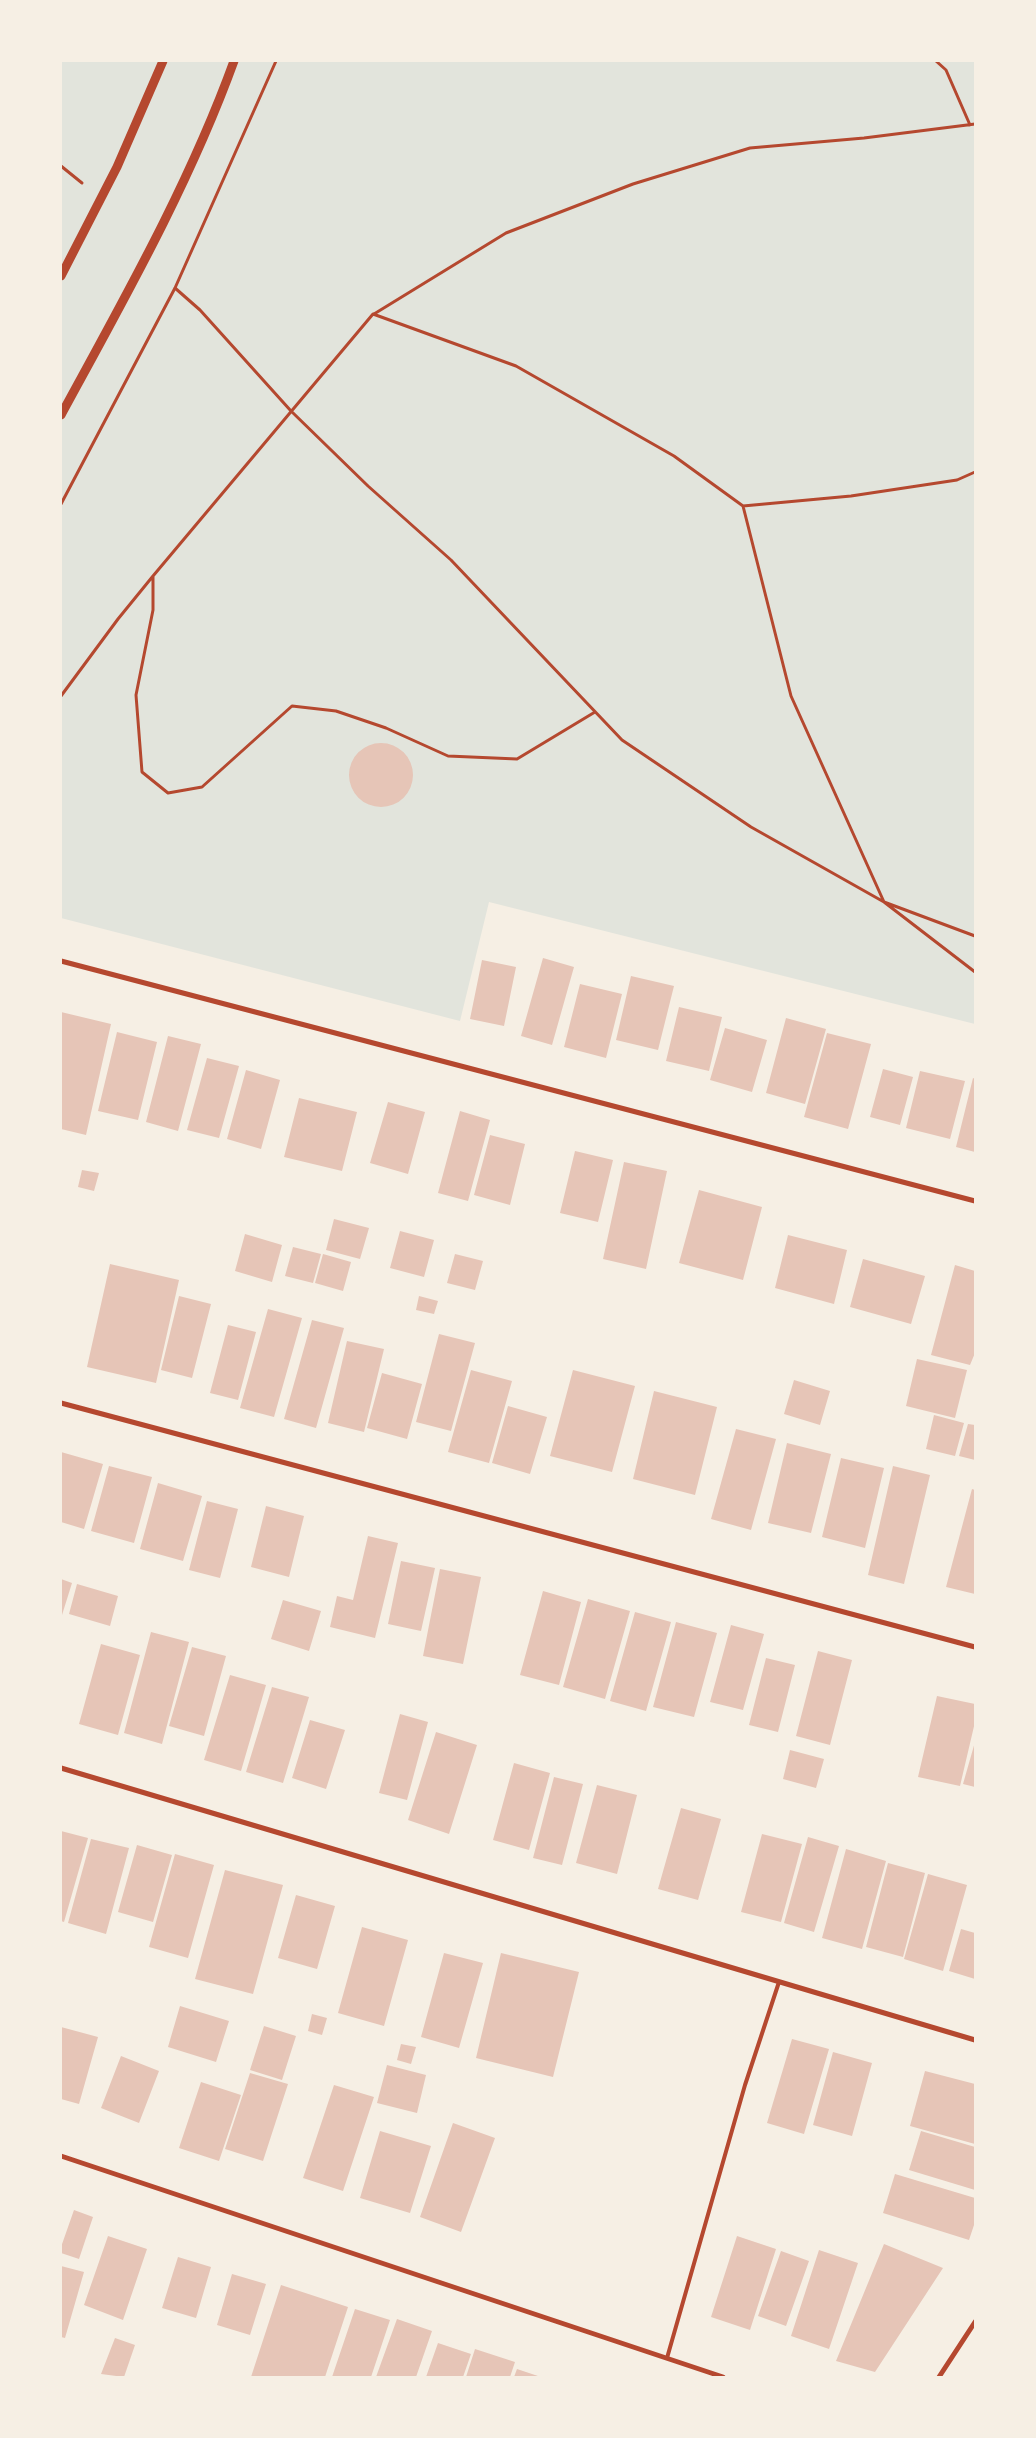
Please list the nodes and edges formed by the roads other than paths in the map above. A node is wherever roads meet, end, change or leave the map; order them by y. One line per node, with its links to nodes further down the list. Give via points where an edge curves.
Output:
1 (163, 61): 3 (street, via 117,167)
2 (234, 61): 4 (street, via 169,212)
3 (61, 276)
4 (61, 415)
5 (61, 962): 6 (street)
6 (975, 1201)
7 (61, 1403): 8 (street)
8 (975, 1647)
9 (61, 1768): 10 (street)
10 (779, 1982): 11 (street); 14 (lane, via 745,2085)
11 (975, 2040)
12 (61, 2156): 14 (street)
13 (975, 2322): 16 (street)
14 (667, 2358): 15 (street)
15 (723, 2377)
16 (939, 2377)

